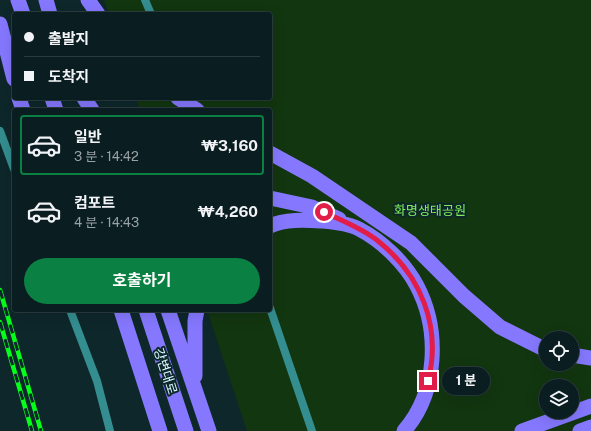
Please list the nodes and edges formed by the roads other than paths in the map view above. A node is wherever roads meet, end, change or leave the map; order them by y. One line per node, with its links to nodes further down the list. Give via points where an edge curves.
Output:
1 (18, 0): 5 (highway)
2 (46, 0): 6 (highway)
3 (88, 0): 7 (highway)
4 (145, 0): 8 (street)
5 (22, 12)
6 (49, 12)
7 (97, 12)
8 (150, 12)
9 (0, 24): 10 (highway)
10 (12, 71)
11 (181, 100): 12 (highway)
12 (194, 108)
13 (0, 131): 15 (street)
14 (272, 154): 25 (highway, via 312,176 411,243 464,296 500,327)
15 (12, 164)
16 (272, 198): 18 (highway, via 312,207)
17 (272, 226): 18 (highway, via 294,220 333,222)
18 (358, 228): 36 (highway, via 377,240 403,265 417,285 427,312 433,350 431,372 420,407)
19 (71, 312): 31 (street, via 98,381)
20 (121, 312): 32 (highway, 강변대로)
21 (147, 312): 33 (highway, 강변대로)
22 (169, 312): 28 (highway)
23 (271, 312): 35 (street)
24 (196, 315): 28 (highway)
25 (539, 346)
26 (579, 356): 27 (highway)
27 (591, 358)
28 (195, 389): 34 (highway)
29 (591, 406): 37 (highway)
30 (591, 427): 38 (highway)
31 (110, 431)
32 (160, 431)
33 (186, 431)
34 (209, 431)
35 (312, 431)
36 (404, 431)
37 (522, 431)
38 (580, 431)

